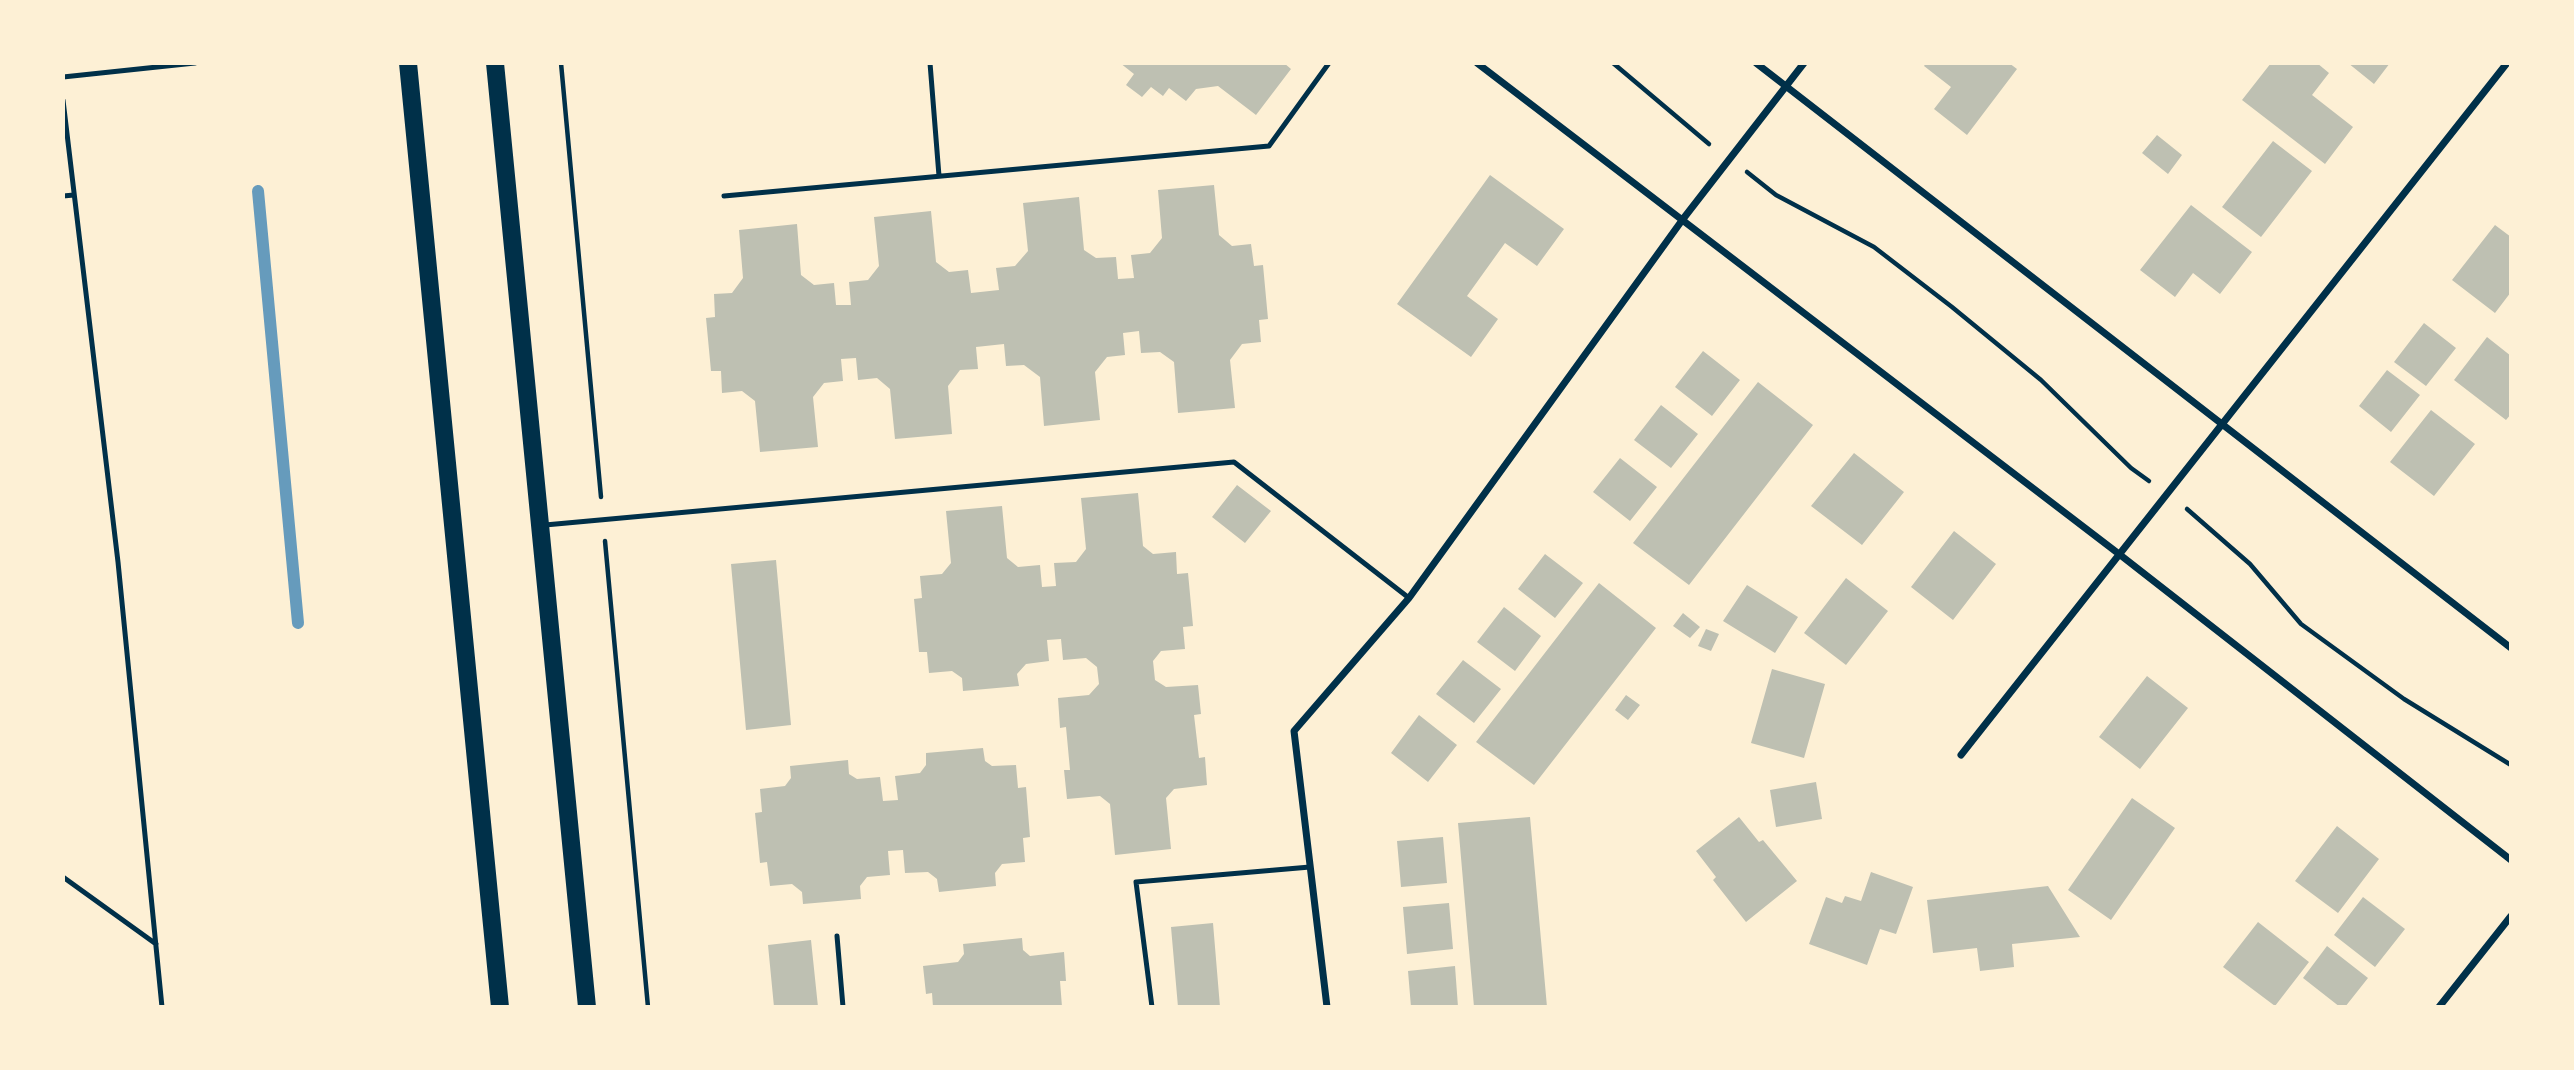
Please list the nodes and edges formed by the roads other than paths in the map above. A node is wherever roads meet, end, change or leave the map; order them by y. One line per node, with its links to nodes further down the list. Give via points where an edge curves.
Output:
1 (195, 63): 10 (lane)
2 (408, 63): 31 (main road)
3 (495, 63): 19 (main road)
4 (930, 63): 13 (lane)
5 (1329, 63): 13 (lane, via 1269,146)
6 (1478, 63): 17 (street)
7 (1756, 63): 11 (street)
8 (1804, 63): 11 (street)
9 (2507, 63): 18 (street)
10 (63, 77)
11 (1786, 86): 17 (street); 18 (street)
12 (63, 100): 14 (lane)
13 (939, 176): 16 (lane)
14 (74, 195): 15 (lane); 29 (lane, via 118,562)
15 (63, 196)
16 (724, 196)
17 (1683, 219): 20 (street); 21 (street)
18 (2222, 423): 20 (street); 22 (street)
19 (538, 526): 21 (lane, via 1234,462); 32 (main road)
20 (2119, 554): 23 (street); 24 (street)
21 (1409, 598): 25 (street, via 1294,731)
22 (2511, 648)
23 (1961, 755)
24 (2511, 860)
25 (1310, 867): 34 (lane, via 1136,882); 35 (street)
26 (63, 877): 29 (lane)
27 (2511, 916): 36 (street)
28 (837, 936): 33 (lane)
29 (156, 944): 30 (lane)
30 (163, 1007)
31 (500, 1007)
32 (587, 1007)
33 (843, 1007)
34 (1152, 1007)
35 (1327, 1007)
36 (2439, 1007)

